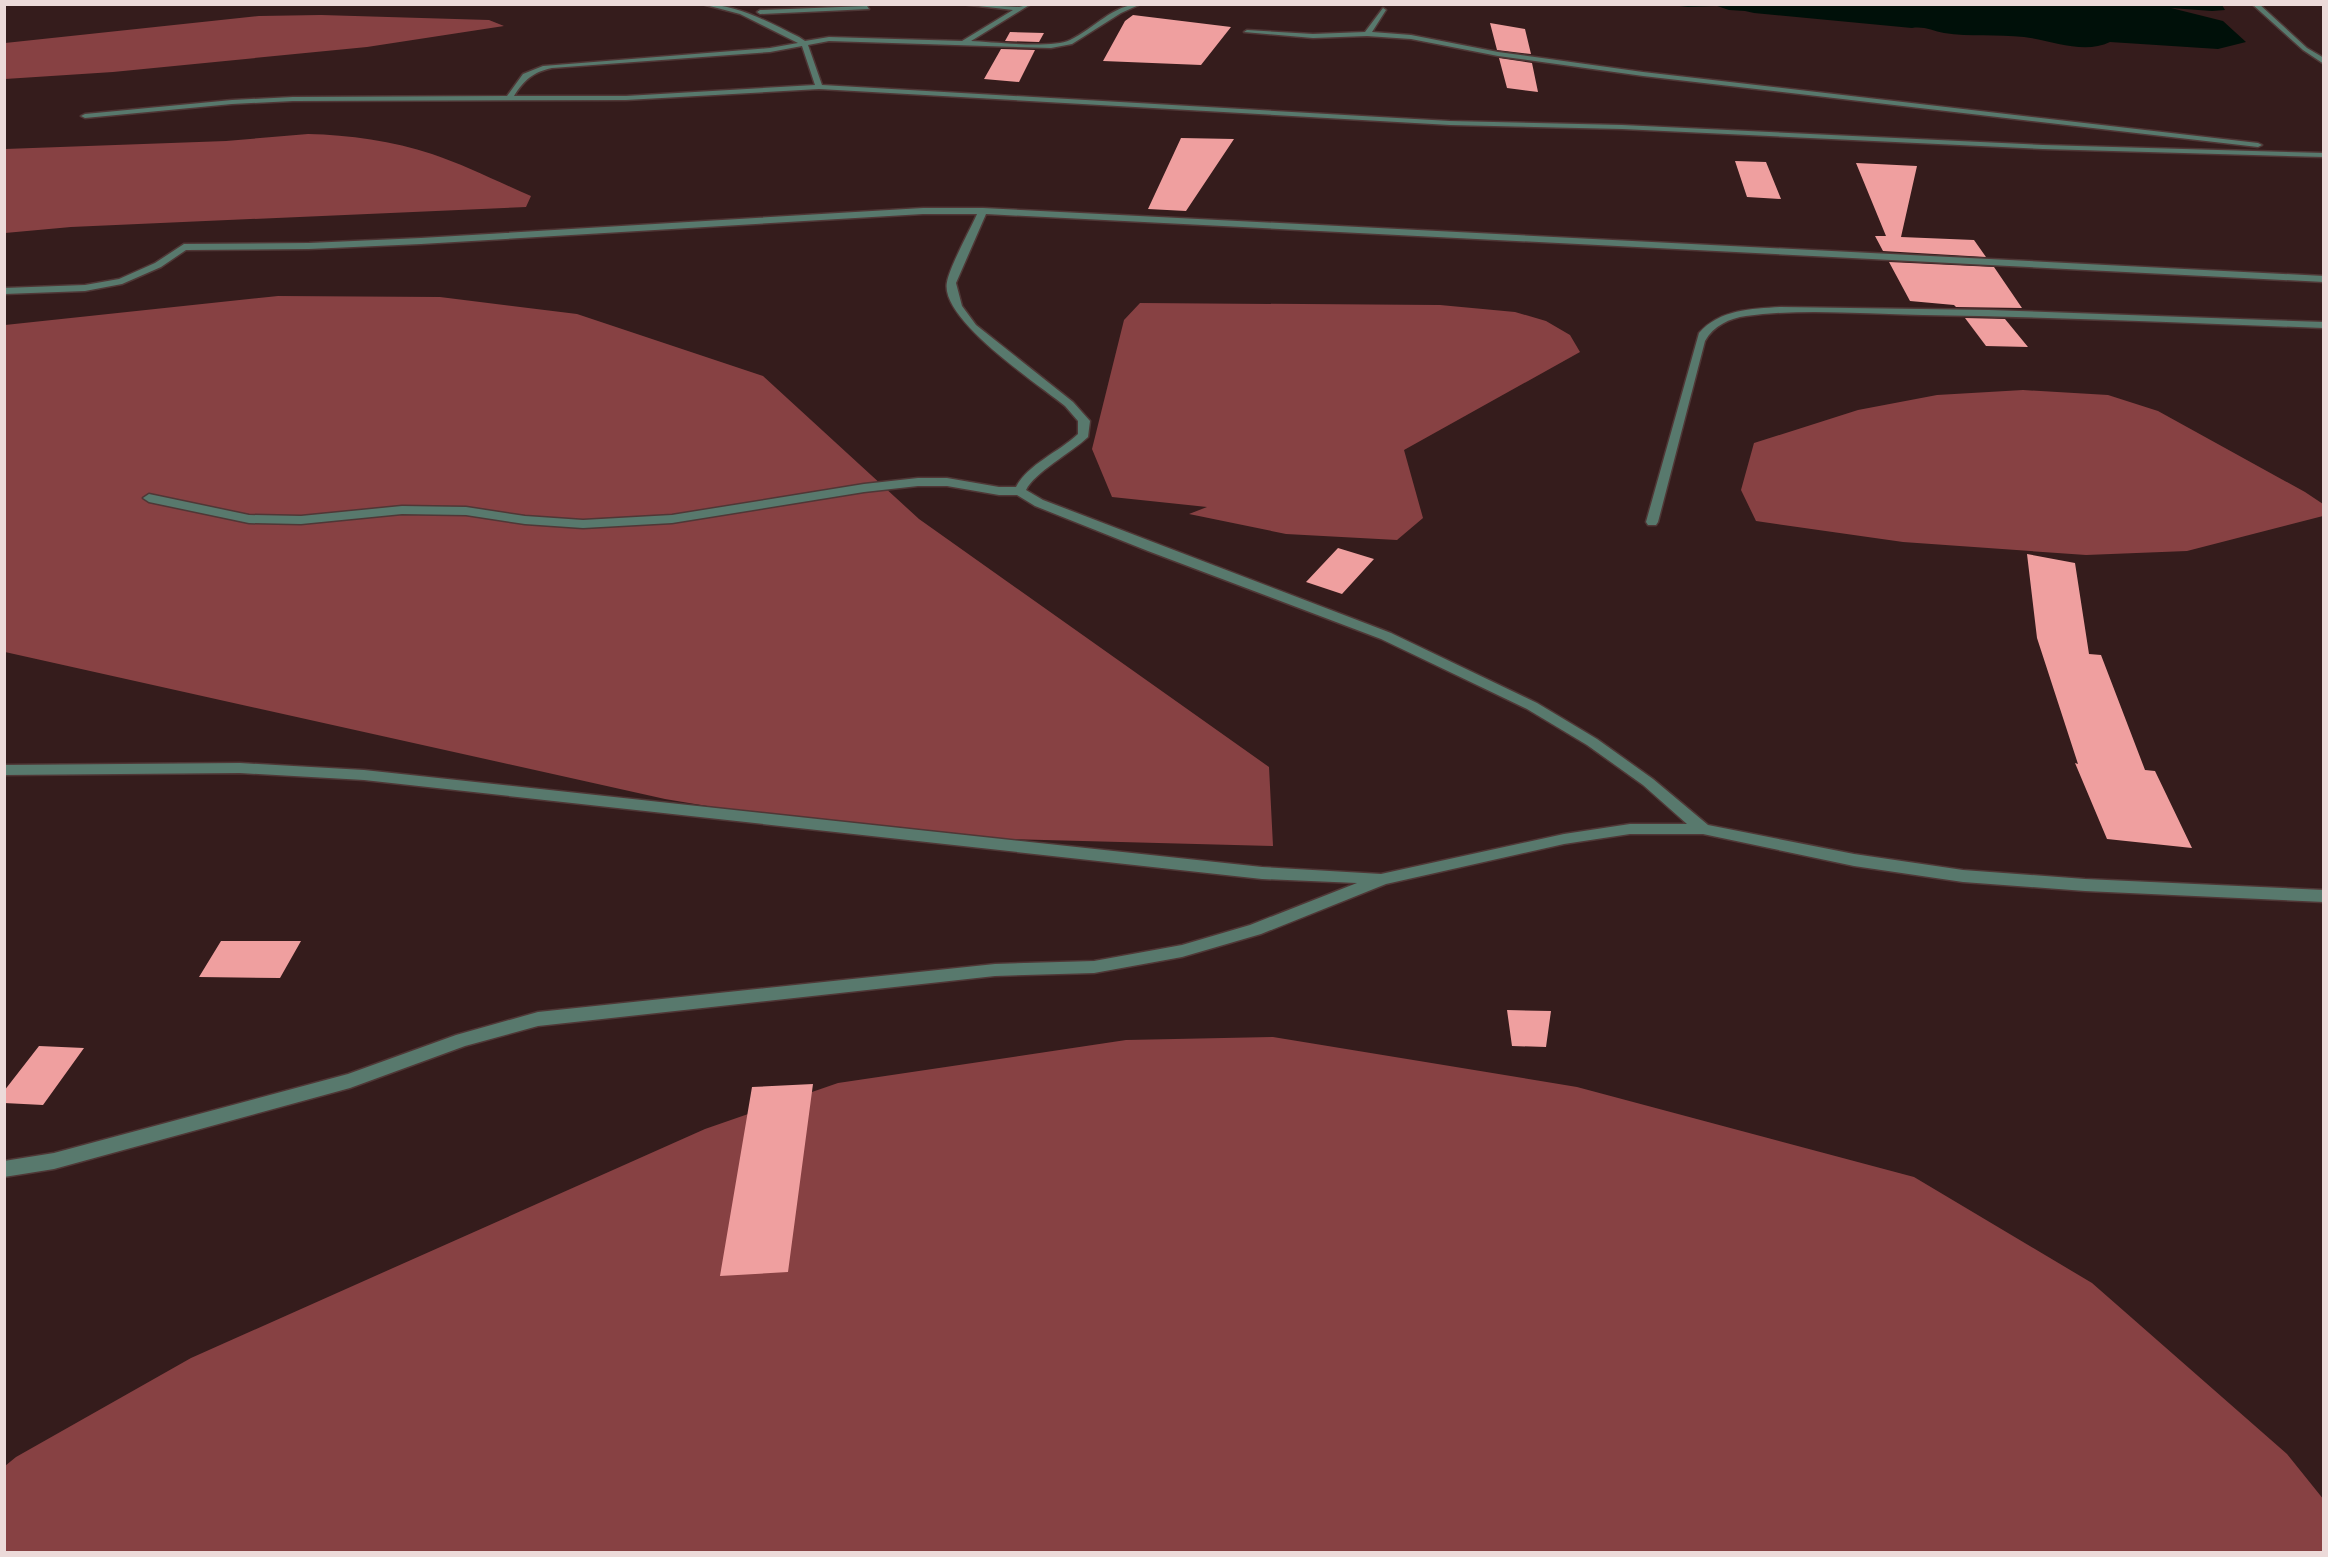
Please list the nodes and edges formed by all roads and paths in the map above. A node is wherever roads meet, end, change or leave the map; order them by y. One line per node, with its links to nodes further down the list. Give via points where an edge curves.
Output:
1 (705, 4): 9 (street)
2 (964, 4): 7 (street)
3 (1028, 4): 7 (street)
4 (1138, 4): 14 (street, via 1070,43)
5 (2255, 4): 16 (street)
6 (867, 8): 9 (street)
7 (1021, 9): 12 (street)
8 (1383, 10): 11 (street)
9 (759, 11): 13 (street)
10 (1247, 32): 11 (street)
11 (1367, 34): 20 (street, via 1411,37 1498,54 1643,74)
12 (962, 44): 13 (street, via 829,39); 14 (street)
13 (805, 45): 17 (street); 18 (street, via 539,68 522,76)
14 (1041, 46): 15 (street)
15 (1052, 46)
16 (2324, 62)
17 (819, 87): 18 (street); 21 (street, via 1450,123)
18 (508, 100): 19 (street, via 293,99)
19 (85, 116)
20 (2124, 128): 21 (street); 22 (street)
21 (2141, 150): 22 (street)
22 (2324, 154)
23 (983, 212): 24 (street); 25 (street, via 852,214 365,244 184,247 158,265 122,281 85,288); 27 (street, via 951,283 957,306 972,327 1069,404 1084,421 1084,435 1027,477)
24 (2324, 279)
25 (4, 291)
26 (2324, 325): 29 (street, via 1781,310 1725,318 1704,333 1700,341)
27 (1020, 491): 28 (street, via 918,482 672,519 583,524 466,511 402,510 301,520 249,519); 31 (street, via 1039,503 1152,548 1386,636 1532,706 1648,782)
28 (149, 498)
29 (1652, 522)
30 (4, 770): 32 (street, via 240,768 363,775 1262,873)
31 (1702, 829): 32 (street, via 1629,829 1564,839); 33 (street, via 1854,860 1963,876)
32 (1382, 879): 34 (street, via 1255,930 1182,951 1094,967 995,970 538,1019 462,1040 350,1081 54,1161)
33 (2324, 896)
34 (4, 1169)

